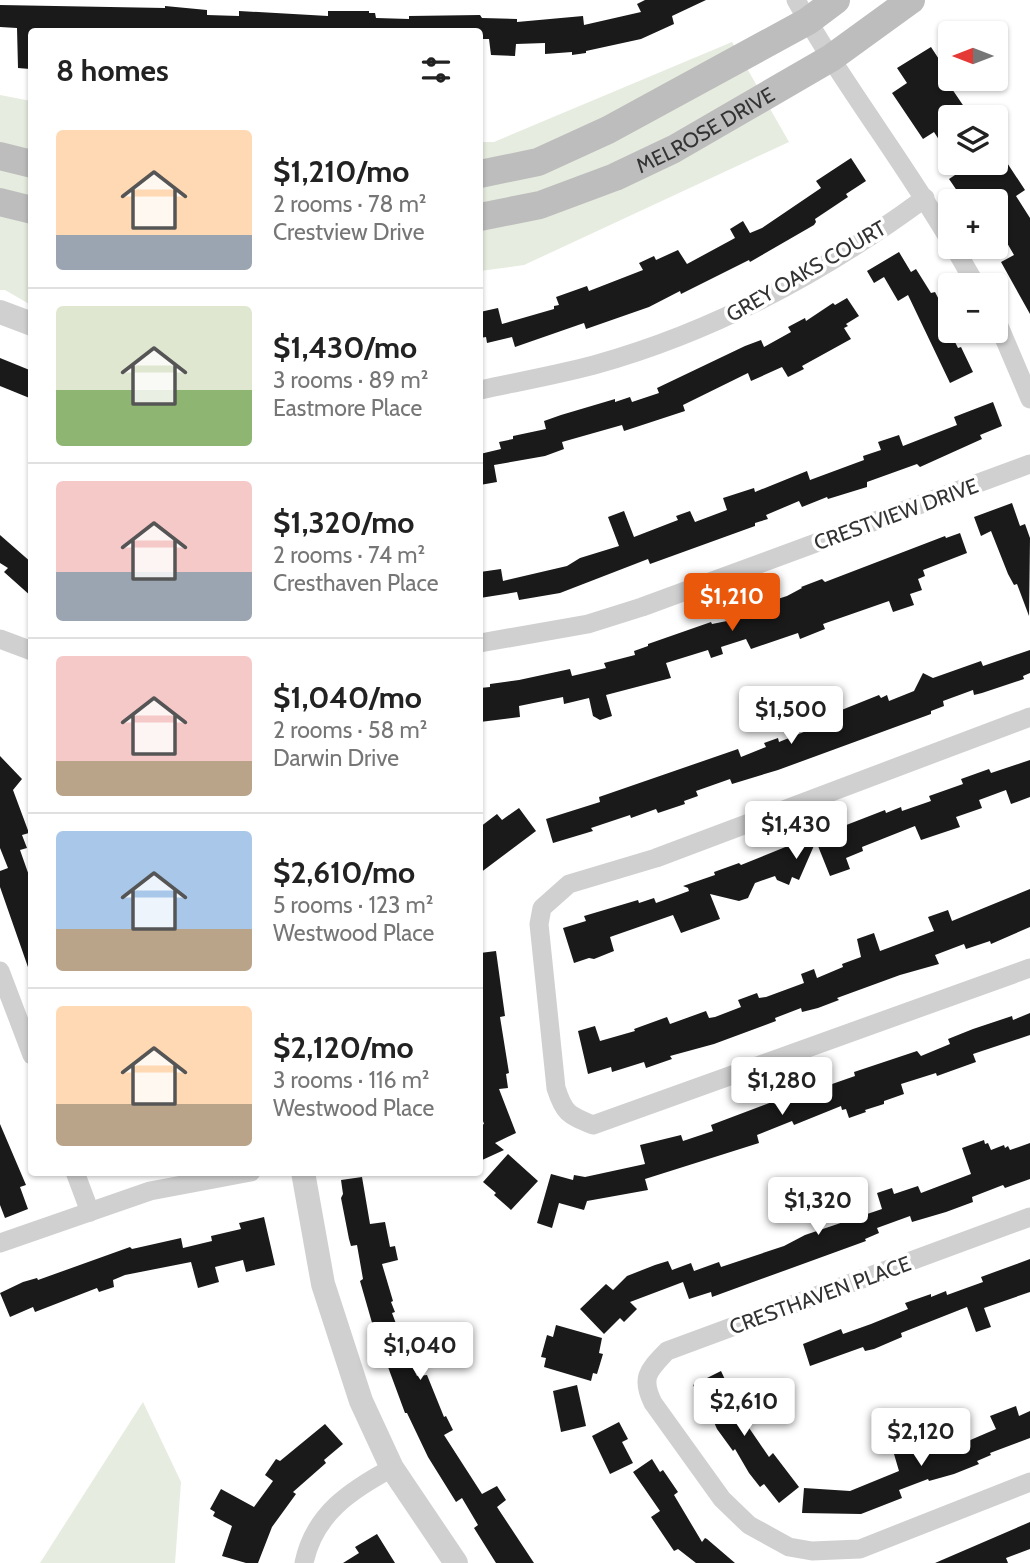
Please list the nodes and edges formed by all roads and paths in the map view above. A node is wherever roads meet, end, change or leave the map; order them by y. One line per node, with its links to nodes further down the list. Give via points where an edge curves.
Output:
1 (836, 0): 3 (main road)
2 (911, 0): 4 (main road, MELROSE DRIVE)
3 (802, 11): 4 (street); 7 (main road, via 608,130 538,162)
4 (831, 58): 8 (street); 11 (main road, MELROSE DRIVE, via 674,149 615,177 540,205)
5 (0, 156): 6 (main road)
6 (28, 163)
7 (483, 173)
8 (925, 198): 12 (street); 16 (street, GREY OAKS COURT, via 779,290 707,326 595,365)
9 (0, 202): 10 (main road)
10 (28, 209)
11 (483, 216)
12 (938, 220)
13 (0, 312): 14 (street)
14 (28, 322)
15 (1006, 343): 17 (street)
16 (483, 389)
17 (1030, 399)
18 (1030, 464): 20 (street, CRESTVIEW DRIVE, via 632,611 588,624)
19 (0, 639): 21 (street)
20 (483, 642)
21 (28, 650)
22 (1030, 717): 23 (street, via 656,858 569,884 542,908 539,925 556,1088 563,1108 593,1125)
23 (1030, 968)
24 (0, 971): 25 (street)
25 (28, 1044)
26 (76, 1176): 29 (street)
27 (230, 1176): 29 (street, via 150,1191)
28 (304, 1176): 32 (street, via 323,1284 361,1401)
29 (90, 1212): 31 (street)
30 (1030, 1217): 33 (street, CRESTHAVEN PLACE, via 667,1351 648,1371 647,1390 722,1499 749,1525 789,1547 860,1549)
31 (0, 1242)
32 (392, 1468): 34 (street, via 354,1488 323,1520 307,1547); 35 (street)
33 (1030, 1482)
34 (304, 1563)
35 (456, 1563)

